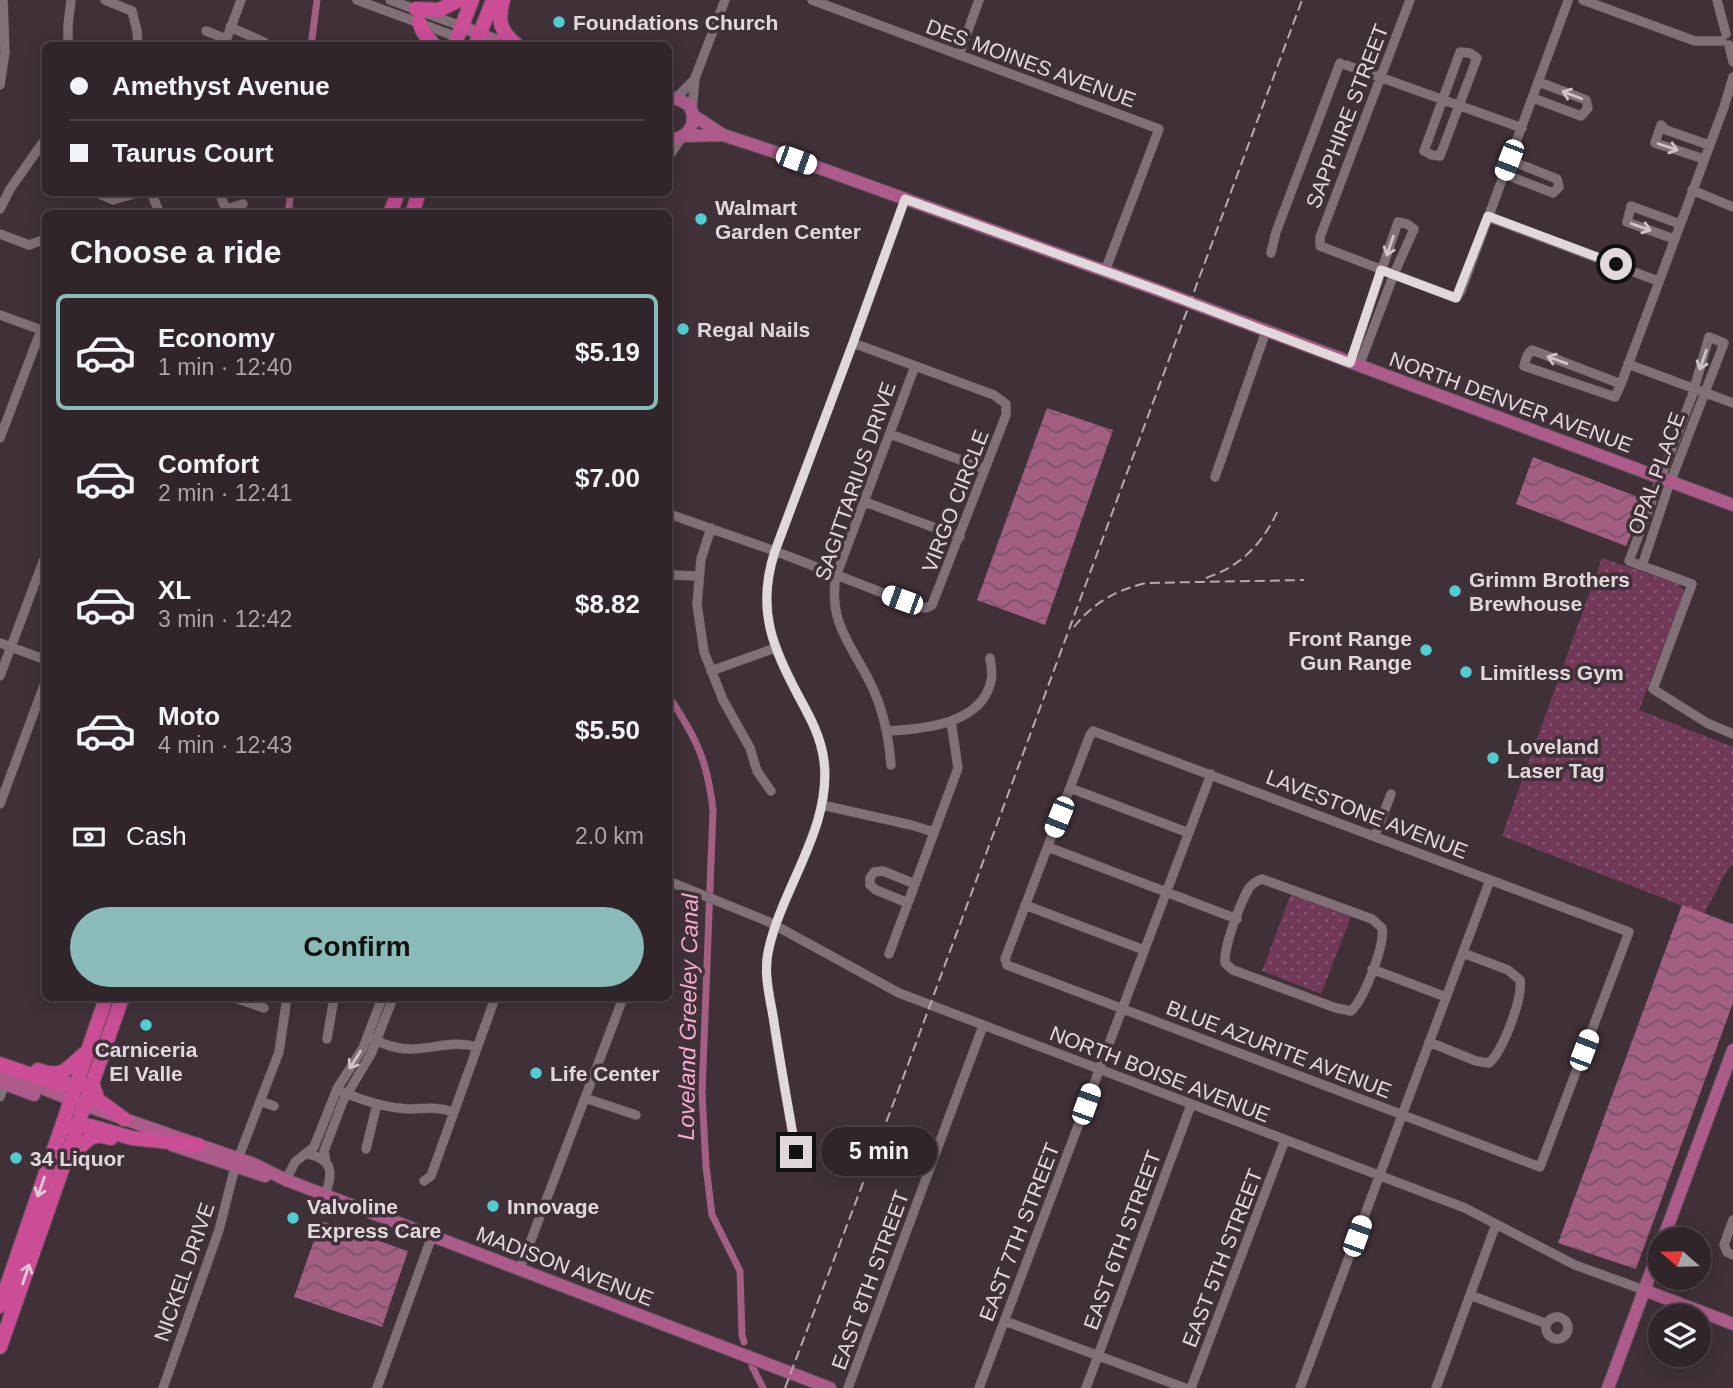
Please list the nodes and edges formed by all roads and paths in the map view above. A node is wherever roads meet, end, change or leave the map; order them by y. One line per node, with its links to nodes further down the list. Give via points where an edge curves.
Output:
1 (4, 0): 36 (street)
2 (71, 0): 23 (street)
3 (105, 0): 24 (street, via 132,12)
4 (241, 0): 19 (street)
5 (357, 0): 18 (street)
6 (390, 0): 18 (street)
7 (459, 0): 18 (highway)
8 (472, 0): 21 (highway)
9 (493, 0): 28 (highway)
10 (503, 0): 29 (highway, via 500,27)
11 (724, 0): 33 (street)
12 (811, 0): 30 (street, DES MOINES AVENUE)
13 (979, 0): 30 (street)
14 (1410, 0): 32 (street, SAPPHIRE STREET)
15 (1570, 0): 35 (street)
16 (1583, 0): 22 (street, via 1695,41)
17 (1717, 0): 22 (street)
18 (417, 16): 21 (street); 27 (highway)
19 (230, 27): 25 (street); 26 (street)
20 (206, 31): 25 (street)
21 (458, 36): 28 (main road)
22 (1729, 40): 31 (street)
23 (68, 42)
24 (138, 42)
25 (225, 42)
26 (264, 42)
27 (432, 42)
28 (476, 42)
29 (514, 42)
30 (959, 55): 68 (street, DES MOINES AVENUE, via 1159,129)
31 (1733, 62)
32 (1380, 77): 40 (street); 66 (street, via 1343,64); 67 (street, SAPPHIRE STREET, via 1320,246)
33 (695, 78): 37 (street); 42 (street)
34 (1733, 78): 47 (street)
35 (1539, 82): 38 (street); 38 (street, one-way to 35, via 1581,116 1588,108 1586,100)
36 (0, 85)
37 (672, 98)
38 (1533, 98): 43 (street)
39 (672, 99): 42 (main road, NORTH DENVER AVENUE, via 684,101)
40 (1444, 99): 41 (street); 41 (street, via 1460,52 1470,53 1477,58); 41 (street, via 1424,151 1432,155 1440,156)
41 (1459, 105): 43 (street)
42 (693, 113): 44 (main road, NORTH DENVER AVENUE); 45 (main road, via 692,127)
43 (1522, 128): 51 (street)
44 (723, 135): 45 (main road, NORTH DENVER AVENUE); 56 (main road, NORTH DENVER AVENUE)
45 (678, 137)
46 (42, 144): 48 (street)
47 (1709, 145): 50 (street); 50 (street, one-way to 50, via 1661,125 1655,143)
48 (37, 151): 49 (street); 59 (street)
49 (42, 155)
50 (1704, 159): 53 (street)
51 (1509, 160): 52 (street); 52 (street, via 1557,179 1559,187 1553,193)
52 (1504, 174): 61 (street)
53 (1692, 190): 58 (street); 62 (street)
54 (104, 196): 55 (street, via 113,200)
55 (131, 196)
56 (905, 199): 68 (main road, NORTH DENVER AVENUE); 75 (street)
57 (243, 204): 60 (street)
58 (1733, 206)
59 (0, 209)
60 (229, 210)
61 (1488, 216): 69 (street, via 1456,298); 70 (street)
62 (1680, 224): 64 (street); 64 (street, one-way to 64, via 1631,206 1627,222)
63 (0, 234): 65 (street, via 29,245)
64 (1674, 239): 70 (street)
65 (40, 241)
66 (1271, 253)
67 (1381, 270): 69 (street); 69 (street, one-way to 67, via 1414,229 1407,223 1398,222); 76 (street)
68 (1105, 271): 73 (main road, NORTH DENVER AVENUE)
69 (1394, 274): 76 (street)
70 (1658, 281): 77 (street)
71 (0, 315): 72 (street)
72 (42, 331)
73 (1266, 331): 76 (main road, NORTH DENVER AVENUE); 86 (street)
74 (42, 333): 84 (street)
75 (853, 343): 78 (street, VIRGO CIRCLE); 93 (street)
76 (1354, 365): 87 (main road, NORTH DENVER AVENUE)
77 (1628, 365): 79 (street); 80 (street)
78 (915, 366): 83 (street, SAGITTARIUS DRIVE); 85 (street, VIRGO CIRCLE, via 995,395 1006,404)
79 (1621, 384): 79 (street, one-way to 79, via 1532,350 1524,366 1615,397)
80 (1693, 388): 81 (street); 81 (street, OPAL PLACE, one-way to 80, via 1724,343 1709,337); 87 (street)
81 (1704, 392): 82 (street); 87 (street, OPAL PLACE)
82 (1733, 403)
83 (890, 434): 85 (street); 88 (street, SAGITTARIUS DRIVE)
84 (0, 438)
85 (985, 469): 92 (street, VIRGO CIRCLE)
86 (1215, 477)
87 (1665, 480): 89 (main road, NORTH DENVER AVENUE); 95 (street, OPAL PLACE); 95 (street, via 1629,561)
88 (865, 502): 92 (street); 98 (street, SAGITTARIUS DRIVE)
89 (1733, 505)
90 (673, 515): 91 (street, VIRGO CIRCLE)
91 (710, 528): 93 (street, VIRGO CIRCLE); 97 (street)
92 (960, 537): 98 (street, VIRGO CIRCLE, via 935,603 929,607)
93 (775, 551): 98 (street, VIRGO CIRCLE); 101 (street, via 765,595)
94 (42, 564): 100 (street)
95 (1642, 566): 109 (street, via 1692,584 1653,689)
96 (672, 575): 97 (street)
97 (699, 576): 104 (street, via 699,623)
98 (836, 576): 108 (street, SAGITTARIUS DRIVE, via 841,632 875,692)
99 (0, 643): 100 (street)
100 (10, 647): 102 (street); 105 (street)
101 (775, 648): 104 (street); 116 (street, via 814,723 824,776)
102 (42, 659)
103 (990, 659): 107 (street, via 992,679 986,695 972,710)
104 (711, 671): 113 (street, via 757,771)
105 (0, 676)
106 (42, 691): 115 (street)
107 (951, 721): 108 (street); 117 (street, via 958,768)
108 (888, 731): 110 (street, SAGITTARIUS DRIVE)
109 (1733, 734)
110 (891, 765)
111 (1211, 774): 112 (street, LAVESTONE AVENUE, via 1093,731); 118 (street, EAST 7TH STREET); 119 (street, LAVESTONE AVENUE)
112 (1070, 788): 118 (street); 120 (street)
113 (771, 791)
114 (1391, 794): 119 (street)
115 (0, 804)
116 (821, 805): 117 (street); 128 (street)
117 (934, 832): 123 (street)
118 (1189, 833): 124 (street, EAST 7TH STREET)
119 (1375, 836): 121 (street, LAVESTONE AVENUE)
120 (1048, 847): 124 (street); 126 (street)
121 (1490, 880): 130 (street); 178 (street, LAVESTONE AVENUE, via 1629,932)
122 (672, 883): 128 (street, NORTH BOISE AVENUE)
123 (915, 884): 125 (street); 125 (street, via 883,871 870,878 876,890)
124 (1166, 891): 127 (street); 129 (street, EAST 7TH STREET)
125 (908, 903): 131 (street)
126 (1026, 905): 129 (street); 144 (street, BLUE AZURITE AVENUE, via 1006,963)
127 (1237, 919): 132 (street, via 1250,887 1268,880 1372,919 1382,928); 132 (street, via 1226,949 1225,962 1233,970 1351,1011)
128 (776, 926): 145 (street, NORTH BOISE AVENUE, via 899,993); 173 (street, via 767,978)
129 (1144, 950): 144 (street, EAST 7TH STREET)
130 (1463, 953): 133 (street); 148 (street, via 1508,970 1520,980 1520,996 1499,1051 1489,1063)
131 (889, 954)
132 (1372, 969): 133 (street)
133 (1446, 997): 148 (street)
134 (105, 1001): 151 (highway)
135 (121, 1001): 156 (highway)
136 (244, 1001): 143 (street)
137 (287, 1001): 161 (street, NICKEL DRIVE, via 282,1041)
138 (333, 1001): 146 (street)
139 (381, 1001): 147 (street)
140 (391, 1001): 147 (street)
141 (494, 1001): 149 (street)
142 (622, 1001): 160 (street)
143 (264, 1008)
144 (1122, 1009): 154 (street, EAST 7TH STREET); 168 (street, BLUE AZURITE AVENUE)
145 (983, 1026): 154 (street, NORTH BOISE AVENUE); 202 (street, EAST 8TH STREET)
146 (327, 1039)
147 (372, 1039): 149 (street, via 400,1049 456,1043); 158 (street, via 368,1060)
148 (1429, 1042): 168 (street)
149 (477, 1048): 166 (street)
150 (1733, 1050): 185 (main road)
151 (87, 1051): 152 (highway, via 58,1074); 164 (highway)
152 (0, 1057)
153 (0, 1064): 164 (highway, via 52,1083)
154 (1099, 1070): 163 (street, NORTH BOISE AVENUE); 193 (street, EAST 7TH STREET)
155 (0, 1071): 164 (main road, MADISON AVENUE)
156 (94, 1077): 164 (highway); 164 (highway); 169 (highway, via 93,1092 98,1100)
157 (2, 1083): 159 (street); 164 (main road, MADISON AVENUE)
158 (341, 1091): 162 (street); 174 (street); 177 (street, via 324,1150)
159 (0, 1097)
160 (585, 1098): 167 (street); 188 (street)
161 (260, 1101): 165 (street); 176 (street, NICKEL DRIVE)
162 (377, 1104): 166 (street, via 440,1107); 172 (street)
163 (1191, 1105): 170 (street, NORTH BOISE AVENUE); 197 (street, EAST 6TH STREET)
164 (76, 1106): 169 (main road, MADISON AVENUE); 171 (highway, via 98,1127 132,1138); 175 (highway); 192 (highway, one-way to 192, via 58,1137)
165 (274, 1106)
166 (453, 1112): 181 (street)
167 (636, 1115)
168 (1402, 1115): 178 (street, BLUE AZURITE AVENUE); 179 (street)
169 (124, 1119): 171 (main road, MADISON AVENUE)
170 (1285, 1140): 179 (street, NORTH BOISE AVENUE); 206 (street, EAST 5TH STREET)
171 (192, 1147): 175 (highway, via 165,1150 99,1135 85,1140); 176 (main road, MADISON AVENUE)
172 (366, 1149)
173 (796, 1152)
174 (307, 1154): 177 (street); 180 (street, via 295,1162)
175 (66, 1159): 196 (highway, one-way to 175)
176 (237, 1163): 180 (main road, MADISON AVENUE); 199 (street, NICKEL DRIVE, via 221,1224)
177 (326, 1163): 182 (street, via 331,1174)
178 (1540, 1167)
179 (1379, 1176): 184 (street, NORTH BOISE AVENUE); 207 (street)
180 (286, 1180): 182 (main road, MADISON AVENUE)
181 (424, 1181)
182 (325, 1195): 186 (main road, MADISON AVENUE)
183 (1733, 1220): 187 (street, via 1724,1245)
184 (1496, 1224): 190 (street, NORTH BOISE AVENUE, via 1575,1265); 191 (street)
185 (1667, 1227)
186 (432, 1236): 188 (main road, MADISON AVENUE); 200 (street)
187 (1732, 1254)
188 (520, 1269): 201 (main road, MADISON AVENUE)
189 (1648, 1279): 190 (main road)
190 (1644, 1290): 195 (main road); 208 (main road)
191 (1470, 1296): 194 (street); 198 (street)
192 (0, 1306)
193 (1004, 1321): 197 (street); 203 (street, EAST 7TH STREET)
194 (1547, 1324)
195 (1733, 1324)
196 (0, 1347)
197 (1098, 1355): 204 (street, EAST 6TH STREET); 205 (street)
198 (1438, 1387)
199 (163, 1388)
200 (377, 1388)
201 (831, 1388)
202 (848, 1388)
203 (979, 1388)
204 (1086, 1388)
205 (1185, 1388)
206 (1191, 1388)
207 (1300, 1388)
208 (1608, 1388)

